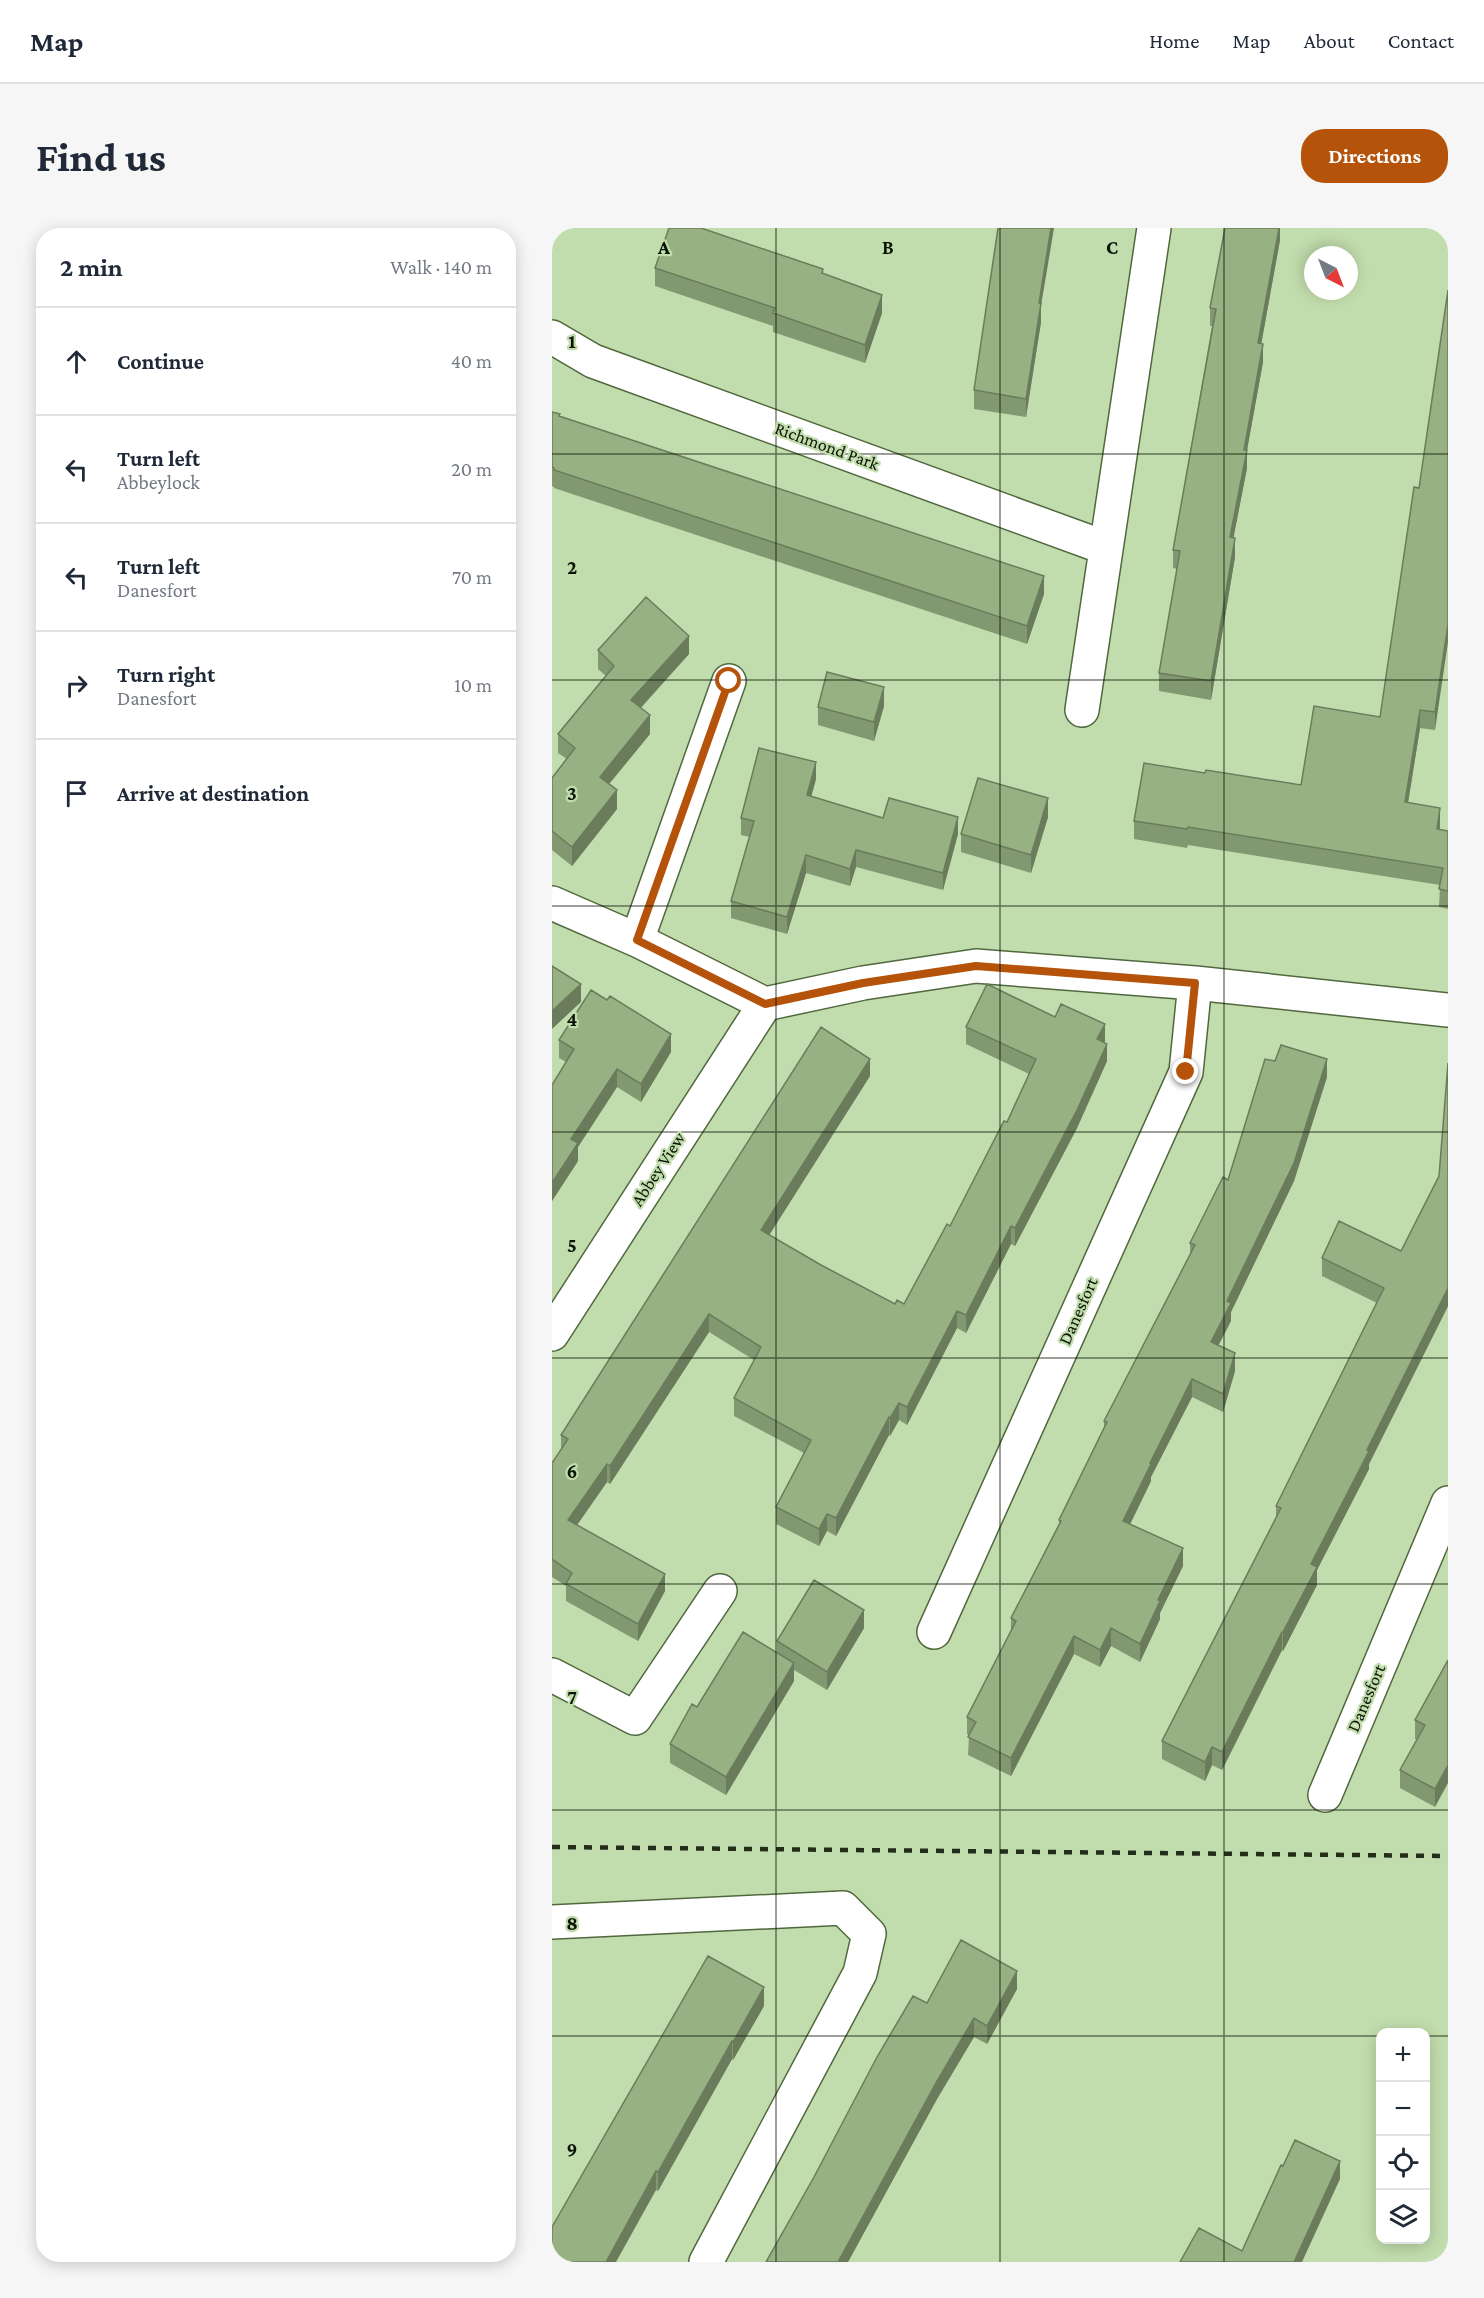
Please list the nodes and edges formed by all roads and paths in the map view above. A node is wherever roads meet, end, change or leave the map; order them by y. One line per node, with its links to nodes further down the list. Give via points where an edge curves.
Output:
1 (1154, 228): 3 (street)
2 (552, 337): 3 (street, Richmond Park, via 593,361)
3 (1106, 548): 5 (street)
4 (729, 681): 7 (street)
5 (1082, 710)
6 (552, 903): 7 (street)
7 (637, 940): 9 (street)
8 (1195, 983): 9 (street, via 976,966 863,983); 10 (street); 14 (street, Danesfort, via 1186,1072)
9 (765, 1004): 11 (street, Abbey View)
10 (1448, 1010)
11 (552, 1334)
12 (1448, 1503): 16 (street, Danesfort)
13 (720, 1591): 15 (street, via 635,1718)
14 (934, 1632)
15 (552, 1675)
16 (1325, 1795)
17 (552, 1922): 18 (street, via 843,1908 869,1934 860,1973)
18 (706, 2262)

